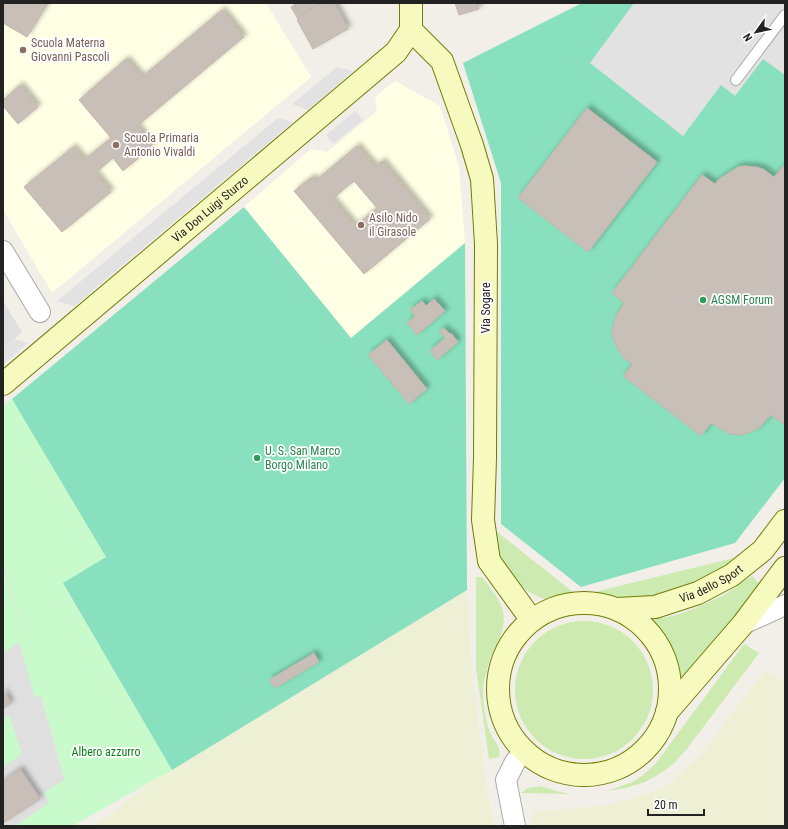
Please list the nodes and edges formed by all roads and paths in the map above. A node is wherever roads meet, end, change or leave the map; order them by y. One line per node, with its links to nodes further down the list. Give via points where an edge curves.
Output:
1 (411, 3): 3 (street)
2 (785, 15): 4 (lane)
3 (411, 30): 7 (street, Via Don Luigi Sturzo, via 396,52); 12 (street, Via Sogare, via 442,61 482,179 486,244 484,520 489,561)
4 (736, 80)
5 (3, 250): 6 (street)
6 (40, 312)
7 (3, 384)
8 (785, 521): 11 (street, Via dello Sport, via 763,550 732,575 698,593 655,607)
9 (785, 568): 13 (street, Via dello Sport)
10 (785, 605): 13 (street)
11 (617, 609): 12 (street, Via dello Sport, via 595,603 573,603 551,608); 14 (street, Via dello Sport, via 639,622 656,640 666,663 670,688)
12 (531, 619): 15 (street, Via dello Sport, via 514,637 502,658 497,682 499,707 508,730)
13 (743, 624): 14 (street, Via dello Sport)
14 (667, 712): 15 (street, Via dello Sport, via 658,733 644,751 626,764 606,772 583,775 561,772 540,763)
15 (524, 751): 16 (street, via 506,780)
16 (515, 826)

